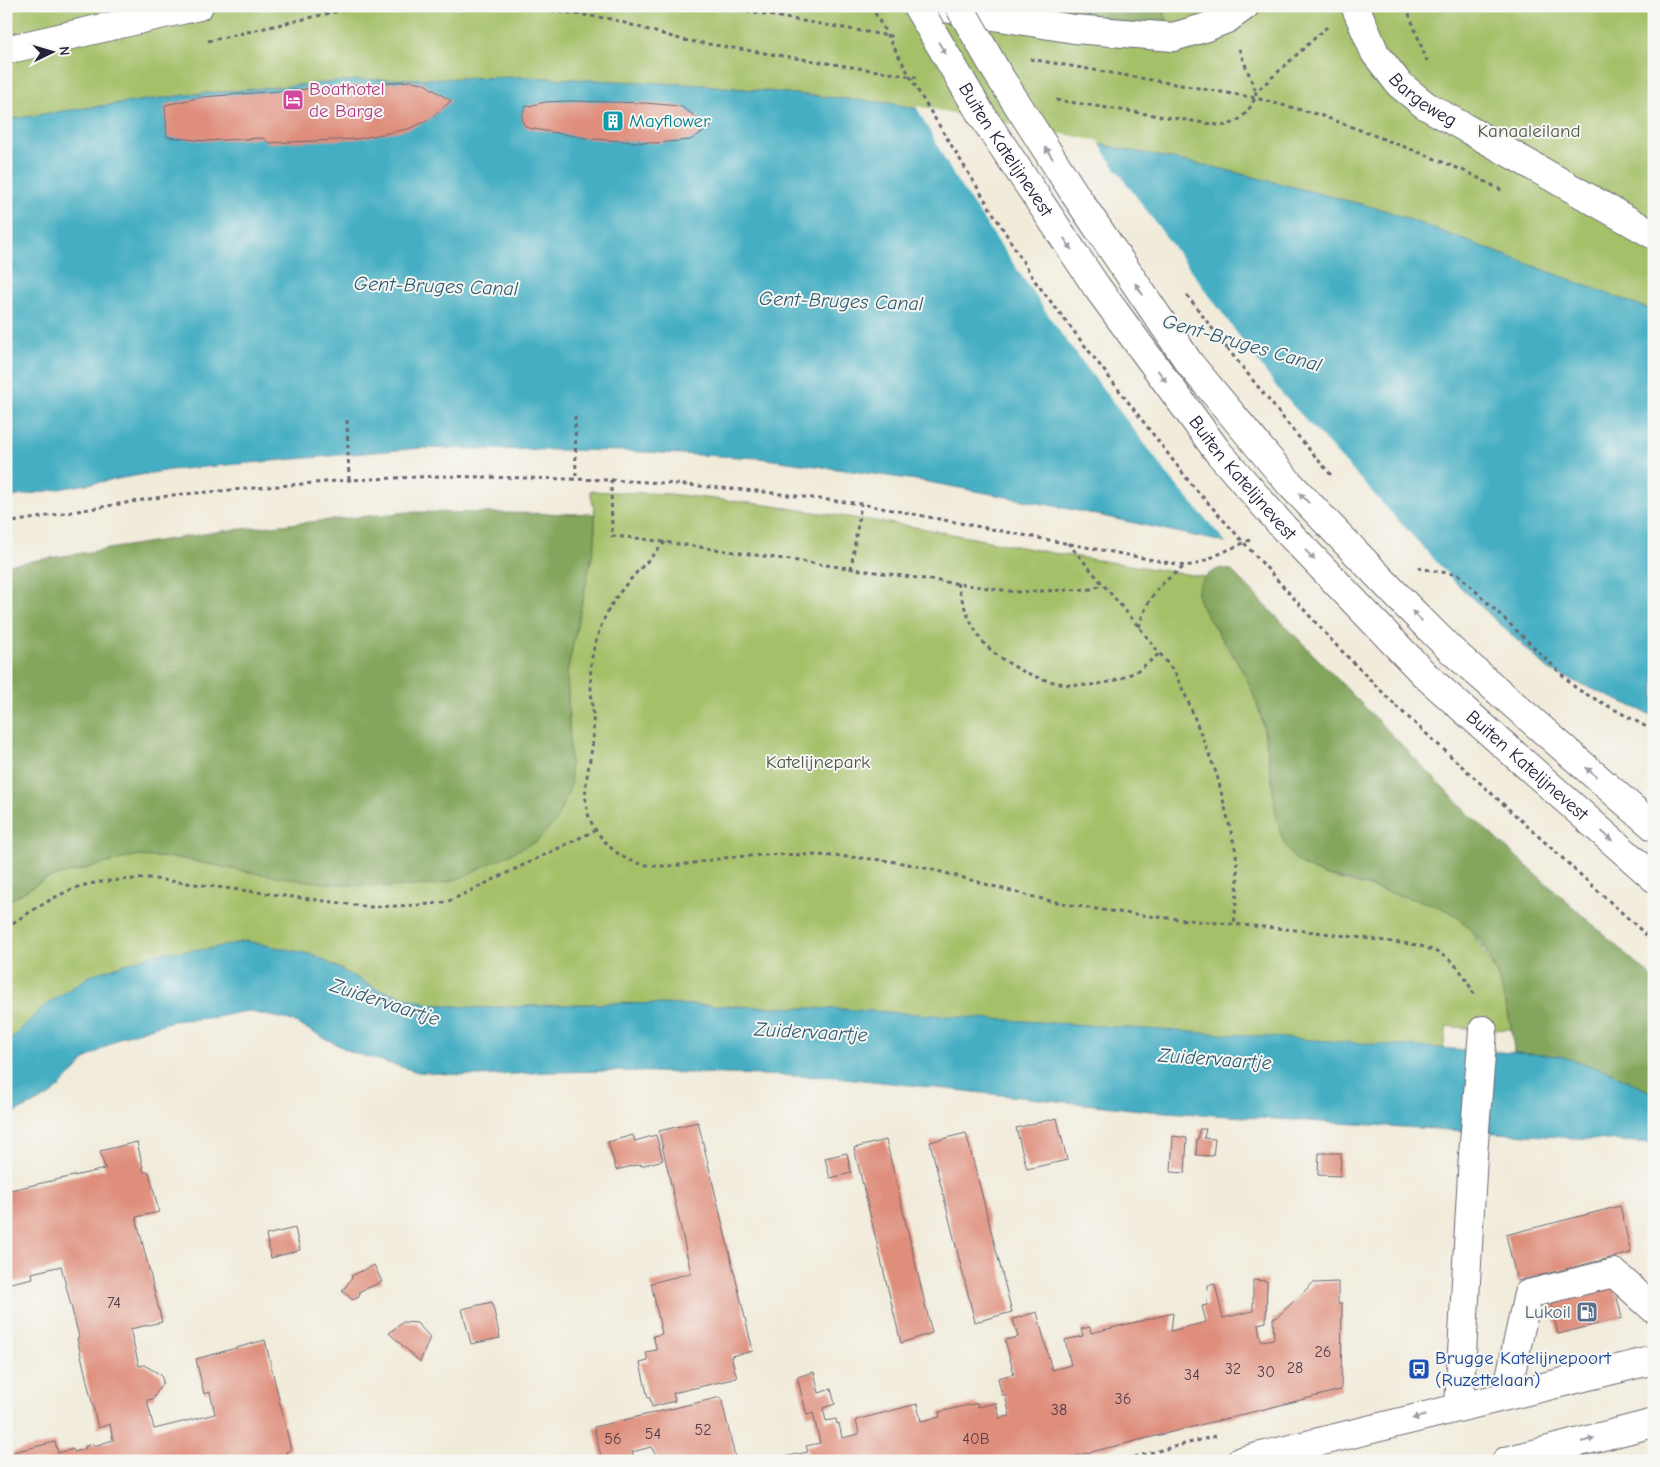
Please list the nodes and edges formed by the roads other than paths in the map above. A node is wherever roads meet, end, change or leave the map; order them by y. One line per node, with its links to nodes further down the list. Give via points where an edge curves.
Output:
1 (200, 6): 7 (main road)
2 (917, 6): 10 (main road, Buiten Katelijnevest, one-way to 10, bridge, via 981,114 1096,286 1218,452 1284,528 1426,676)
3 (932, 6): 6 (main road, via 1074,29 1173,37 1204,28)
4 (959, 6): 9 (main road, Buiten Katelijnevest, one-way to 4, bridge, via 1451,650 1289,483 1190,364 1076,196)
5 (1355, 6): 8 (main road, Bargeweg, via 1375,53 1399,84 1424,105)
6 (1236, 13)
7 (6, 50)
8 (1654, 235)
9 (1654, 827)
10 (1654, 878)
11 (1483, 1030): 15 (main road)
12 (1654, 1309): 14 (main road, via 1614,1273 1528,1294)
13 (1654, 1360): 14 (main road)
14 (1506, 1396): 15 (main road)
15 (1459, 1407): 17 (main road, one-way to 17)
16 (1654, 1422): 18 (main road, one-way to 16)
17 (1241, 1461)
18 (1506, 1461)

